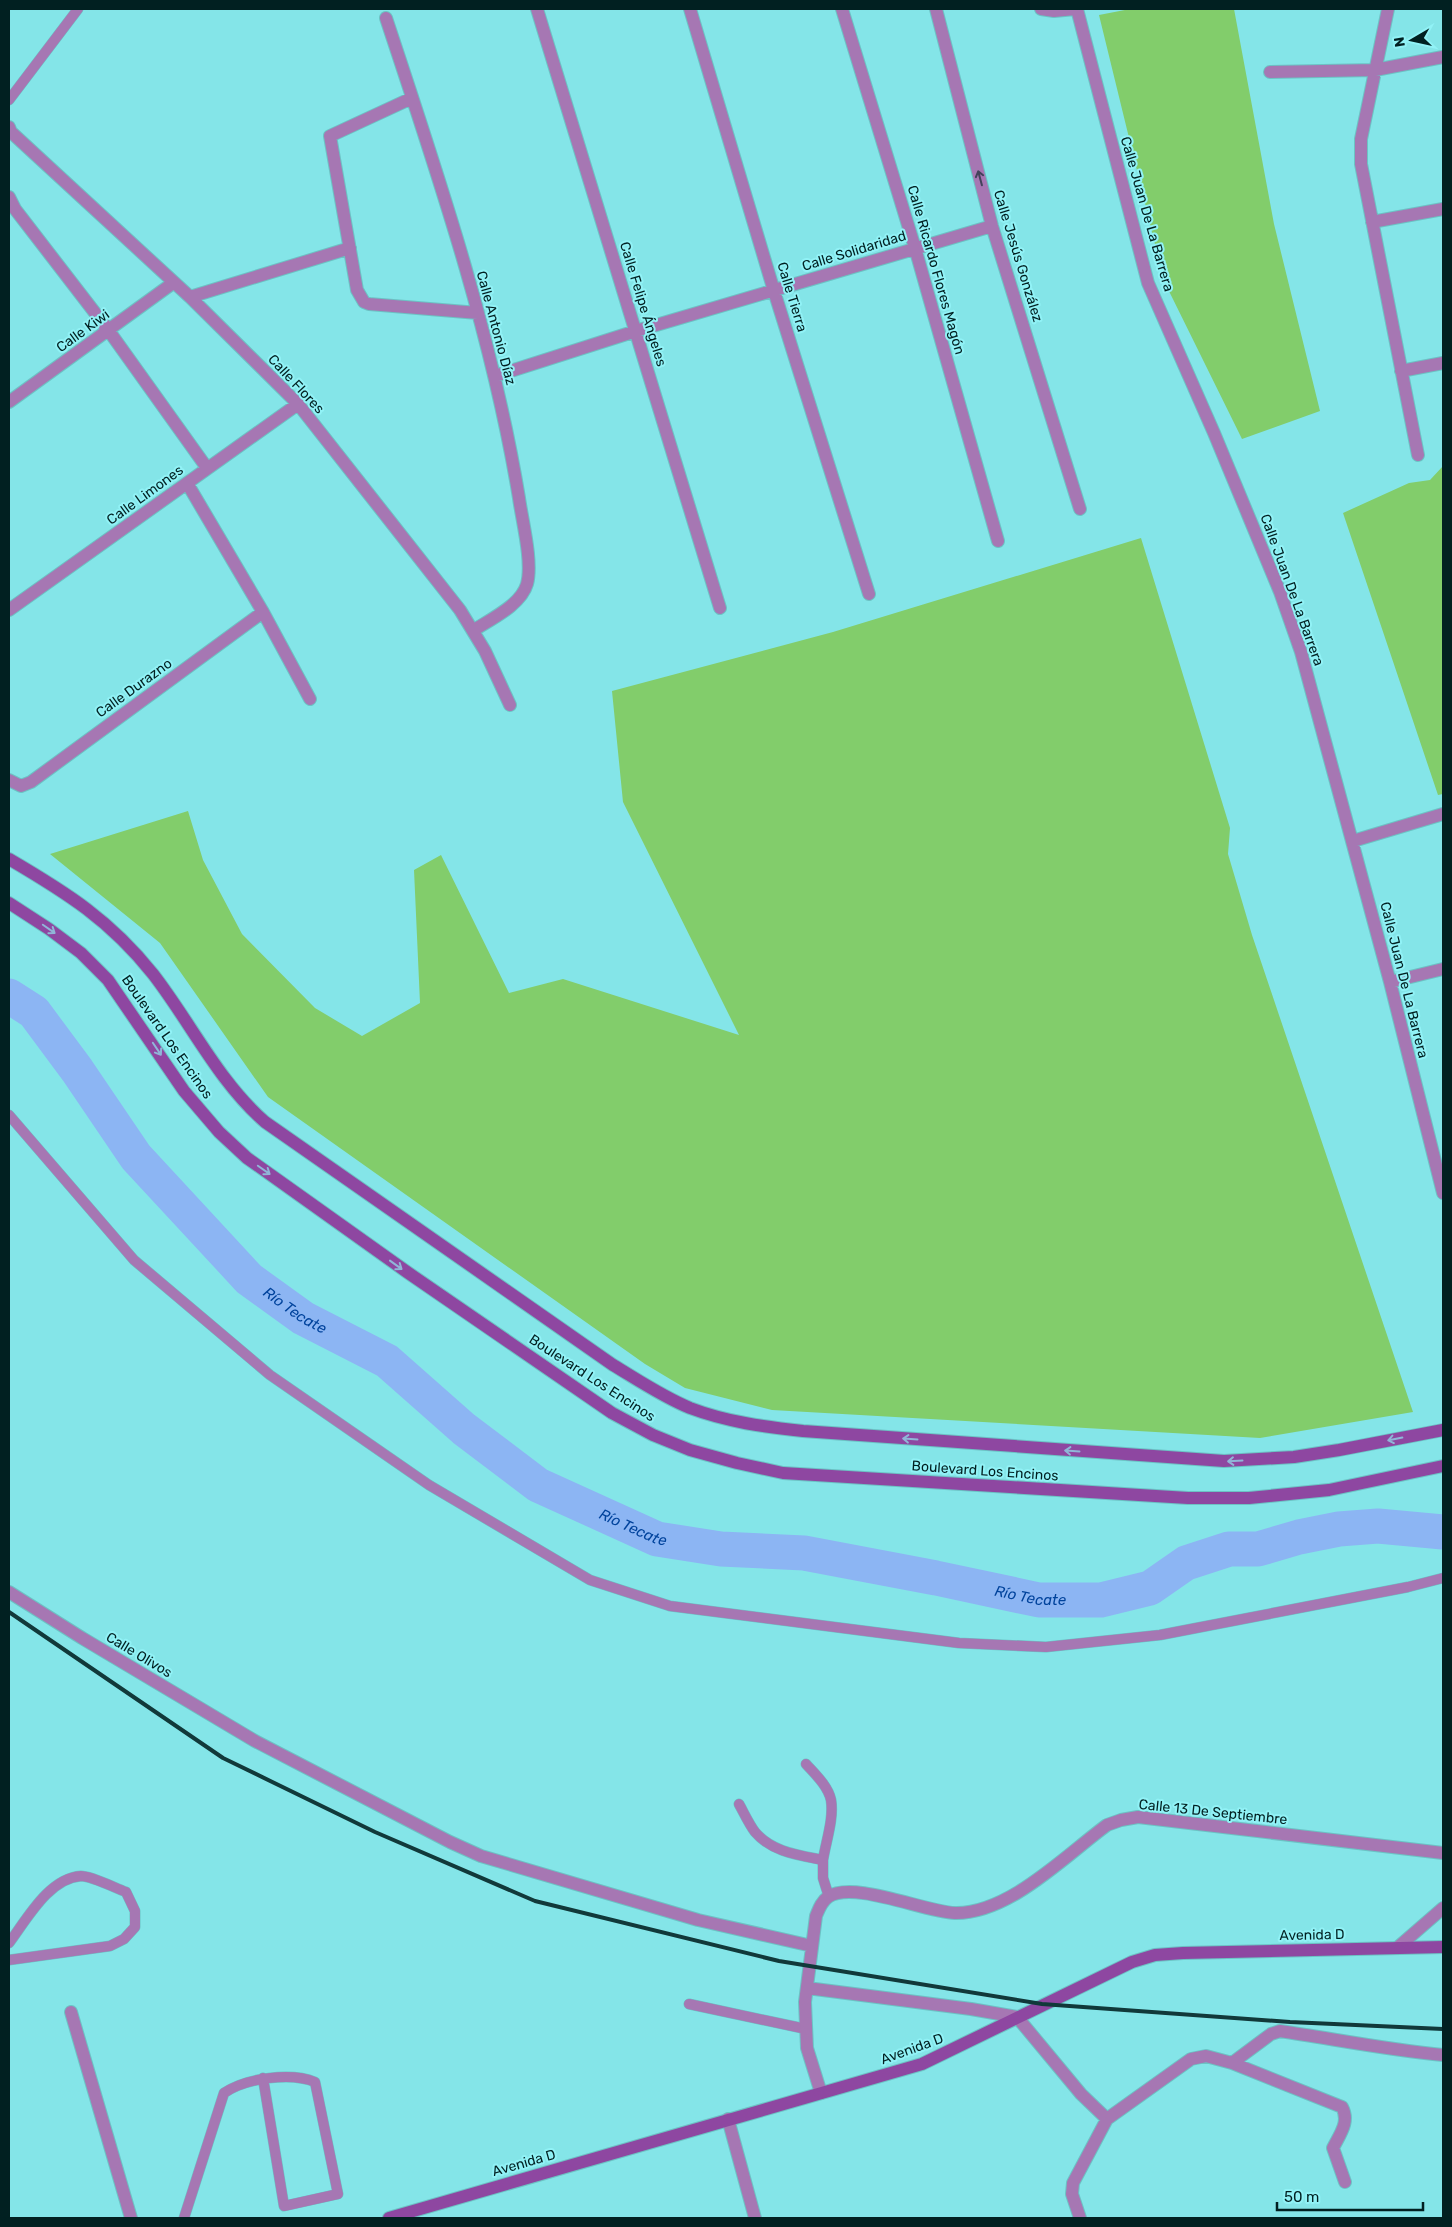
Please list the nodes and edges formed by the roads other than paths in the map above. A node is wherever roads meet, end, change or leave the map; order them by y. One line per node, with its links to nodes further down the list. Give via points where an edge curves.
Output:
1 (78, 9): 14 (lane)
2 (537, 9): 27 (street, Calle Felipe Ángeles)
3 (690, 9): 23 (street, Calle Tierra)
4 (842, 9): 21 (street, Calle Ricardo Flores Magón)
5 (936, 9): 19 (street, Calle Jesús González, one-way to 5)
6 (1041, 9): 7 (street, Calle Juan De La Barrera)
7 (1076, 9): 47 (street, Calle Juan De La Barrera, via 1148,283 1280,592 1312,689)
8 (1388, 9): 11 (street)
9 (386, 18): 13 (street, Calle Antonio Díaz)
10 (1443, 57): 11 (street)
11 (1375, 70): 12 (street); 18 (street, via 1360,150)
12 (1270, 72)
13 (412, 98): 20 (street, via 330,136); 25 (street, Calle Antonio Díaz)
14 (9, 100)
15 (9, 133): 22 (street, Calle Flores)
16 (9, 196): 26 (street, via 15,210)
17 (1443, 209): 18 (street)
18 (1372, 222): 29 (street)
19 (992, 226): 21 (street, Calle Solidaridad); 36 (street, Calle Jesús González)
20 (350, 248): 24 (street); 25 (street, via 356,290 364,302)
21 (915, 248): 23 (street, Calle Solidaridad); 37 (street, Calle Ricardo Flores Magón)
22 (173, 283): 24 (street, Calle Flores); 26 (street, Calle Kiwi)
23 (774, 291): 27 (street, Calle Solidaridad); 38 (street, Calle Tierra)
24 (190, 297): 32 (street, Calle Flores)
25 (478, 313): 30 (street, Calle Antonio Díaz)
26 (109, 331): 31 (street, Calle Kiwi); 34 (street)
27 (636, 331): 30 (street, Calle Solidaridad); 39 (street, Calle Felipe Ángeles)
28 (1443, 363): 29 (street)
29 (1401, 370): 33 (street)
30 (495, 376): 42 (street, Calle Antonio Díaz, via 512,455 526,546 527,584 510,605)
31 (9, 402)
32 (298, 404): 34 (street, Calle Limones); 42 (street, Calle Flores)
33 (1418, 455)
34 (207, 468): 35 (street, Calle Limones)
35 (187, 483): 40 (street, Calle Limones); 41 (street)
36 (1080, 510)
37 (998, 541)
38 (869, 594)
39 (720, 608)
40 (9, 610)
41 (263, 612): 43 (street); 45 (street, Calle Durazno, via 31,782 21,786)
42 (474, 630): 44 (street, Calle Flores)
43 (310, 699)
44 (510, 704)
45 (9, 780)
46 (1443, 814): 47 (street)
47 (1353, 841): 51 (street, Calle Juan De La Barrera)
48 (9, 859): 56 (main road, Boulevard Los Encinos, one-way to 48, via 1294,1457 1224,1461 804,1432 725,1419 690,1408 613,1365 265,1122 245,1105 154,976 126,943 67,893)
49 (9, 903): 57 (main road, Boulevard Los Encinos, one-way to 57, via 81,953 108,980 184,1091 219,1132 247,1158 612,1413 690,1450 783,1473 1188,1498 1249,1498 1330,1490)
50 (1443, 969): 51 (street)
51 (1390, 982): 54 (street, Calle Juan De La Barrera)
52 (9, 1116): 58 (lane, via 134,1260 270,1375 429,1486 590,1580 670,1606 959,1643 1046,1647 1160,1635)
53 (1443, 1139): 54 (street)
54 (1430, 1142): 55 (street, Calle Juan De La Barrera)
55 (1443, 1193)
56 (1443, 1430)
57 (1443, 1466)
58 (1443, 1578)
59 (9, 1592): 67 (street, Calle Olivos, via 255,1741 481,1856 698,1920)
60 (806, 1764): 63 (lane, via 822,1782 831,1800)
61 (739, 1804): 63 (lane, via 755,1832 768,1844 790,1854)
62 (1443, 1853): 64 (street, Calle 13 De Septiembre, via 1138,1817 1108,1825 1016,1894 977,1911 954,1913 860,1894 839,1893)
63 (823, 1860): 64 (lane, via 823,1878)
64 (829, 1897): 67 (street, via 816,1916)
65 (1443, 1908): 69 (street)
66 (9, 1943): 70 (lane, via 51,1888 64,1880 83,1876 126,1892 135,1911 135,1927 124,1939 110,1946)
67 (812, 1946): 71 (street)
68 (1443, 1947): 69 (main road, Avenida D)
69 (1397, 1948): 74 (main road, Avenida D, via 1155,1955 1132,1962)
70 (9, 1960)
71 (807, 1988): 74 (street); 75 (street)
72 (689, 2004): 75 (lane)
73 (70, 2012): 84 (street)
74 (1017, 2017): 79 (main road, Avenida D, via 922,2064); 81 (street, via 1081,2094)
75 (806, 2029): 79 (street, via 807,2048)
76 (1443, 2055): 77 (street, via 1280,2031)
77 (1232, 2063): 81 (street, via 1206,2056 1191,2059); 82 (street, via 1342,2106 1346,2123 1333,2148)
78 (262, 2078): 78 (lane, via 306,2078 315,2082 338,2194 284,2206); 85 (lane, via 233,2086 224,2093)
79 (821, 2093): 80 (main road, Avenida D)
80 (728, 2119): 83 (main road, Avenida D); 86 (street)
81 (1107, 2119): 87 (street, via 1073,2183 1072,2194)
82 (1345, 2182)
83 (395, 2217)
84 (131, 2218)
85 (184, 2218)
86 (755, 2218)
87 (1080, 2218)

